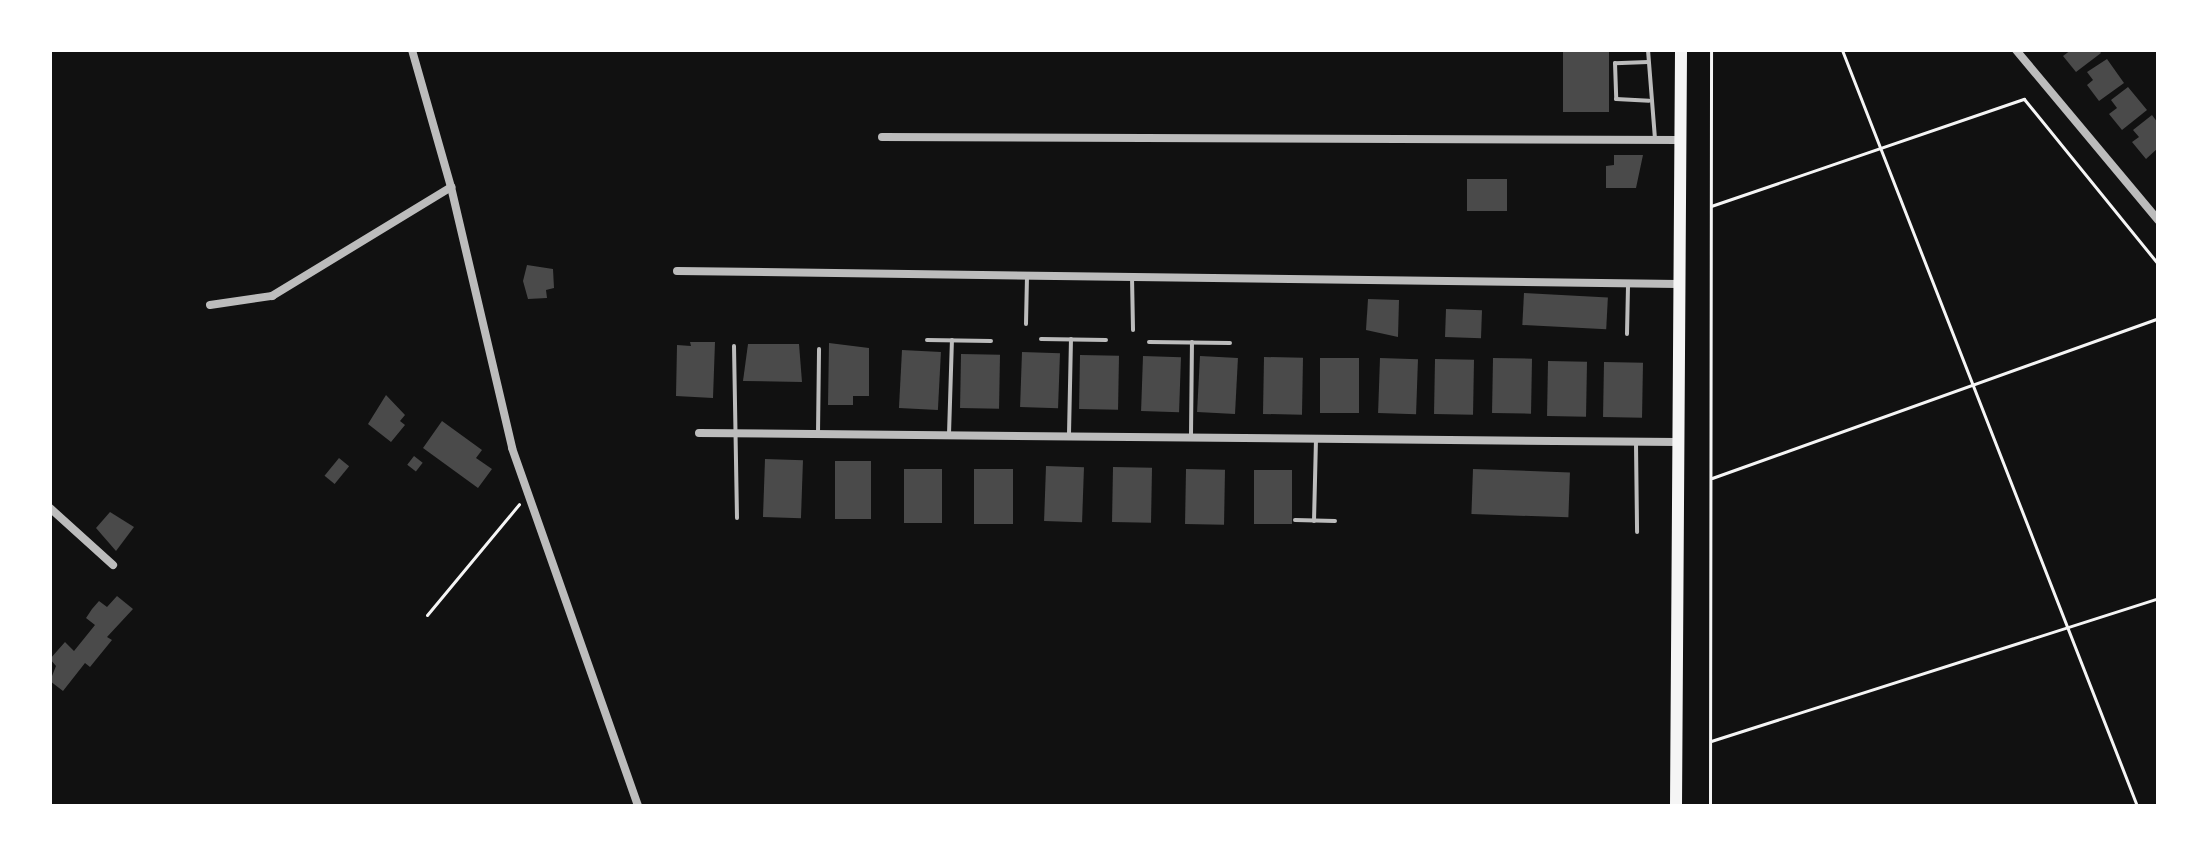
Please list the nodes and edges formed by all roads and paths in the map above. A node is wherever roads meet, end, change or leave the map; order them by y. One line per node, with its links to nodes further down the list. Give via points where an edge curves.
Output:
1 (412, 50): 13 (street)
2 (1648, 50): 7 (lane)
3 (1681, 50): 11 (main road)
4 (1711, 50): 14 (path)
5 (1842, 50): 12 (path)
6 (2016, 50): 15 (street)
7 (1648, 62): 8 (lane); 8 (lane, via 1615,63 1616,99)
8 (1649, 101): 10 (lane)
9 (882, 137): 10 (street)
10 (1655, 140): 11 (street)
11 (1680, 140): 21 (main road)
12 (1881, 146): 14 (path); 16 (path, via 2024,99); 38 (path)
13 (451, 187): 22 (street, via 272,296); 49 (street, via 512,448)
14 (1711, 206): 48 (path)
15 (2158, 220)
16 (2158, 264)
17 (677, 271): 18 (street)
18 (1027, 275): 19 (street); 24 (lane)
19 (1132, 277): 20 (street); 25 (lane)
20 (1628, 283): 21 (street); 26 (lane)
21 (1678, 284): 47 (main road)
22 (210, 305)
23 (2158, 318): 38 (path)
24 (1026, 324)
25 (1133, 330)
26 (1627, 334)
27 (1041, 339): 28 (lane)
28 (1071, 339): 31 (lane); 43 (lane)
29 (927, 340): 30 (lane)
30 (952, 340): 32 (lane); 42 (lane)
31 (1106, 340)
32 (991, 341)
33 (1149, 342): 34 (lane)
34 (1192, 342): 35 (lane); 44 (lane)
35 (1230, 343)
36 (734, 346): 40 (lane)
37 (819, 349): 41 (lane)
38 (1972, 386): 48 (path); 59 (path)
39 (699, 433): 40 (street)
40 (735, 433): 41 (street); 51 (lane)
41 (818, 434): 42 (street)
42 (949, 434): 43 (street)
43 (1069, 434): 44 (street)
44 (1191, 435): 45 (street)
45 (1316, 436): 46 (street); 53 (lane)
46 (1636, 441): 47 (street); 55 (lane)
47 (1678, 442): 62 (main road)
48 (1712, 478): 60 (path)
49 (529, 493): 58 (path); 61 (street)
50 (50, 508): 56 (street)
51 (737, 518)
52 (1295, 520): 53 (lane)
53 (1314, 521): 54 (lane)
54 (1335, 521)
55 (1637, 532)
56 (113, 565)
57 (2158, 598): 59 (path)
58 (427, 615)
59 (2065, 626): 60 (path); 64 (path)
60 (1711, 741): 63 (path)
61 (638, 806)
62 (1676, 806)
63 (1710, 806)
64 (2137, 806)

